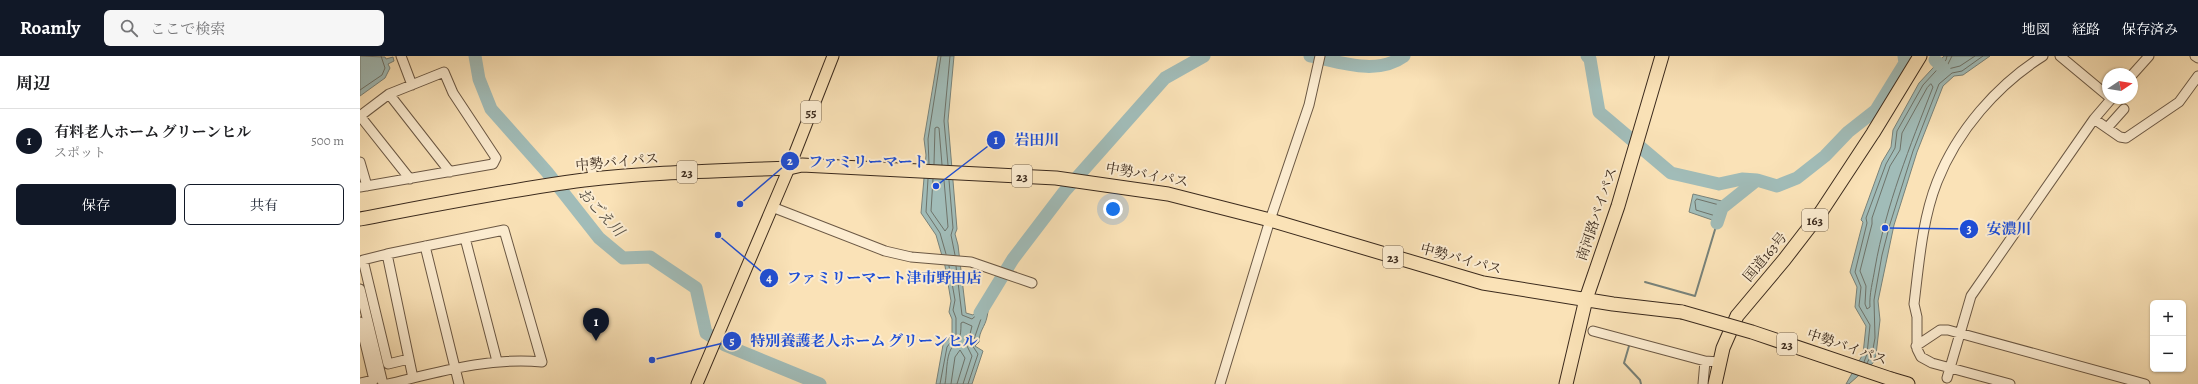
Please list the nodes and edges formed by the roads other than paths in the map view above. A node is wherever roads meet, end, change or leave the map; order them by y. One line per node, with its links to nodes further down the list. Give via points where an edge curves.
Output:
1 (401, 56): 13 (street)
2 (834, 56): 22 (main road, 55)
3 (1320, 56): 28 (street, via 1309,105)
4 (1662, 56): 34 (highway, 南河路バイパス, via 1630,167)
5 (1920, 56): 42 (highway, 国道163号 / 163, via 1821,212 1737,316 1727,336)
6 (2043, 56): 38 (street, via 2027,66 1973,119 1944,166 1937,182 1923,237 1914,304 1917,317)
7 (2060, 56): 14 (street)
8 (2149, 56): 11 (street)
9 (2195, 56): 10 (street)
10 (2198, 58)
11 (2138, 68)
12 (2198, 76): 20 (street, via 2178,102 2126,138)
13 (412, 85): 15 (street); 23 (street, via 444,72 453,93 496,158 493,164)
14 (2102, 91)
15 (389, 94): 18 (street); 23 (street)
16 (2106, 104): 19 (street)
17 (2124, 109): 20 (street)
18 (360, 116): 24 (street)
19 (2094, 120): 20 (street); 37 (street, via 1972,296)
20 (2107, 128)
21 (360, 162): 25 (street)
22 (789, 168): 26 (main road); 27 (highway, 中勢バイパス / 23, via 589,173 524,189); 28 (highway, 中勢バイパス / 23, via 802,166 1056,178 1168,194)
23 (450, 172): 24 (street)
24 (410, 179): 25 (street)
25 (364, 187)
26 (772, 207): 32 (street, via 885,251 967,261); 51 (main road)
27 (360, 219)
28 (1270, 220): 34 (highway, 中勢バイパス / 23, via 1483,283); 52 (street)
29 (465, 238): 30 (street); 40 (street); 40 (street, via 504,230 542,362)
30 (425, 246): 31 (street); 43 (street)
31 (387, 254): 39 (street); 39 (street, via 363,260 388,364)
32 (1032, 282)
33 (360, 289): 48 (street)
34 (1586, 299): 53 (highway, 南河路バイパス); 56 (highway, 中勢バイパス / 23, bridge, via 1682,312 1752,332)
35 (360, 322): 47 (street, via 374,380)
36 (1593, 331): 41 (street)
37 (1960, 334): 38 (street, via 1940,330); 44 (street); 58 (street)
38 (1916, 346): 44 (street, via 1921,357)
39 (409, 359): 45 (street)
40 (497, 361): 43 (street)
41 (1705, 361): 42 (street); 54 (street)
42 (1719, 362): 55 (highway, 国道163号 / 163)
43 (454, 368): 45 (street); 50 (street)
44 (1950, 368): 46 (street); 57 (street)
45 (413, 378): 49 (street)
46 (1947, 378)
47 (360, 383)
48 (383, 384)
49 (388, 384)
50 (459, 384)
51 (697, 384)
52 (1220, 384)
53 (1566, 384)
54 (1703, 384)
55 (1715, 384)
56 (1908, 384)
57 (2010, 384)
58 (2145, 384)

